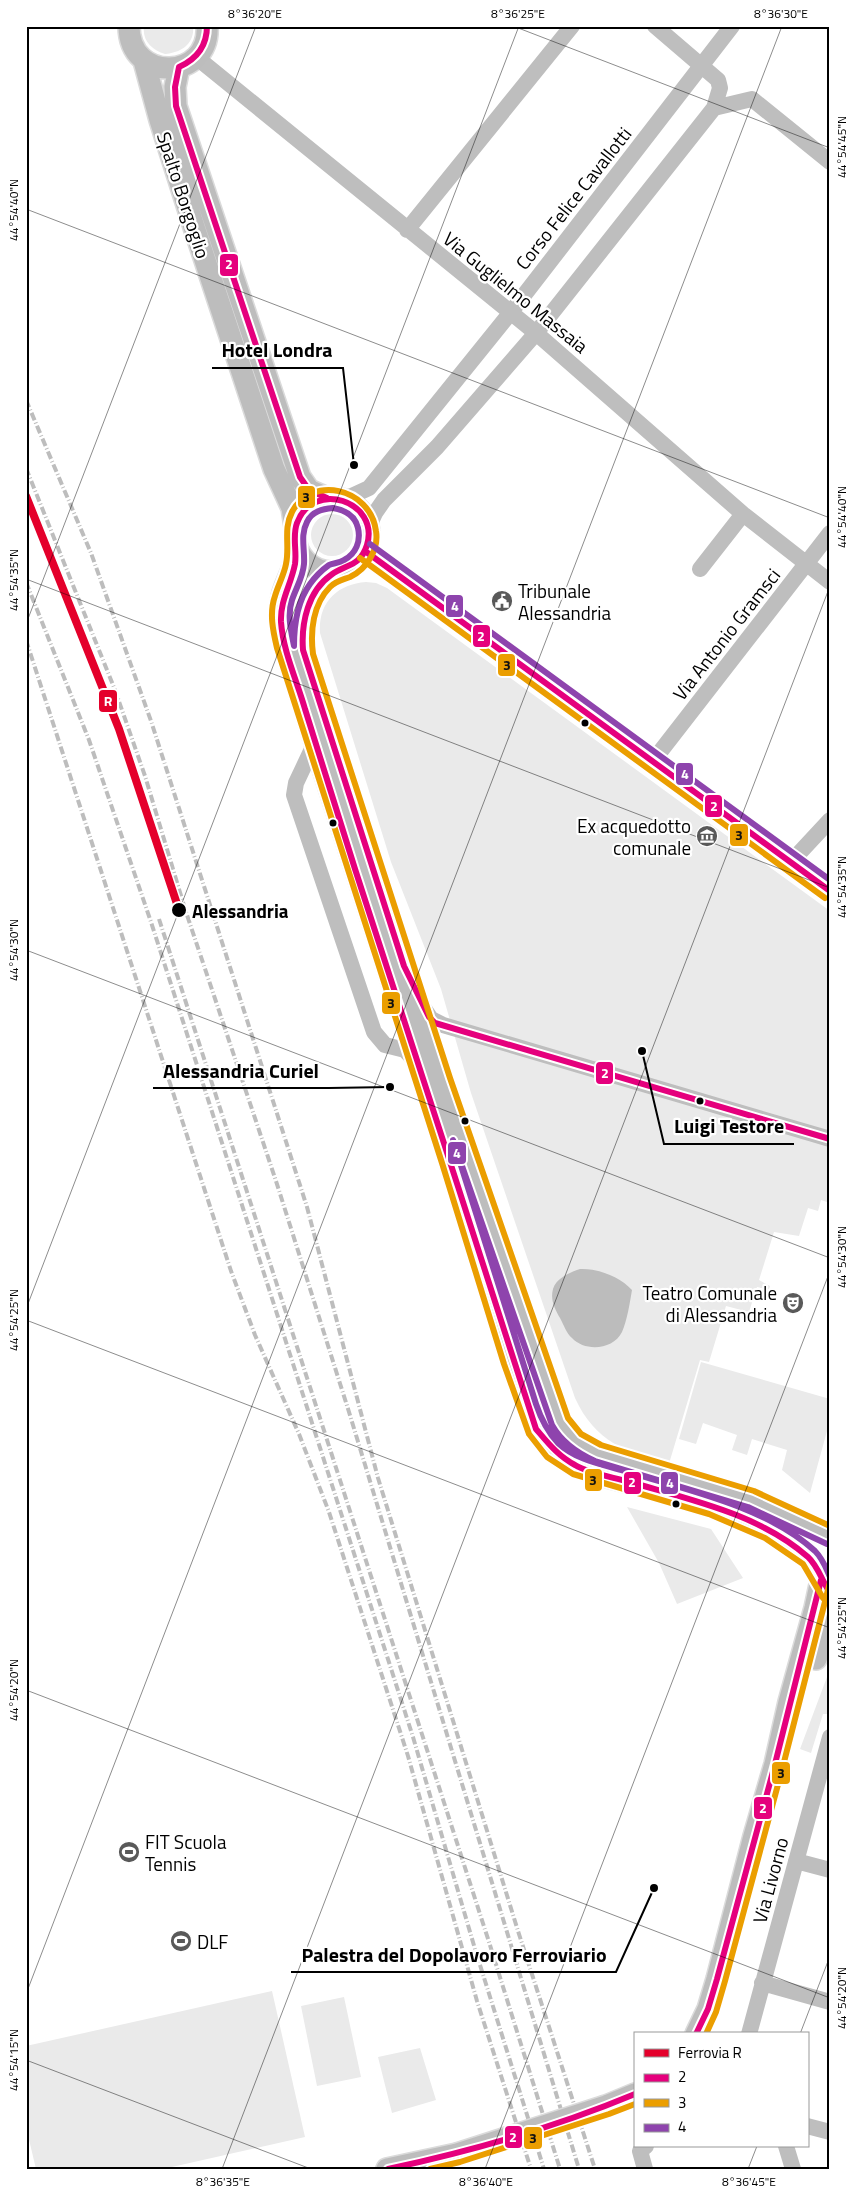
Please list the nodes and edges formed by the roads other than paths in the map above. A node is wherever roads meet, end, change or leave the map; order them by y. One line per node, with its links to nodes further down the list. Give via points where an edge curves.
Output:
1 (130, 26): 6 (main road, Spalto Borgoglio, via 132,45)
2 (207, 26): 7 (main road, Spalto Borgoglio, via 206,40)
3 (572, 26): 11 (street)
4 (732, 26): 8 (street, Corso Felice Cavallotti)
5 (660, 28): 8 (street)
6 (144, 61): 7 (main road, via 167,69); 18 (main road, Spalto Borgoglio, via 194,227 274,469 292,508)
7 (187, 62): 11 (street, Via Guglielmo Massaia); 14 (main road, Spalto Borgoglio, via 175,88 176,106 300,477 309,490)
8 (702, 64): 9 (street, via 720,84); 12 (street, Corso Felice Cavallotti)
9 (714, 108): 10 (street, via 752,99); 13 (street)
10 (830, 162)
11 (407, 230): 12 (street, Via Guglielmo Massaia)
12 (510, 312): 13 (street, Via Guglielmo Massaia); 14 (street, Corso Felice Cavallotti, via 369,488)
13 (536, 332): 15 (street, Via Guglielmo Massaia); 16 (street, via 437,447 384,500)
14 (335, 499): 16 (main road, via 358,508); 18 (main road, via 308,506 300,516)
15 (743, 514): 20 (street, Via Guglielmo Massaia); 21 (street)
16 (368, 528): 19 (main road)
17 (830, 533): 20 (street, Via Antonio Gramsci)
18 (295, 535): 22 (main road, via 303,559 314,568); 24 (main road, Spalto Borgoglio, via 294,570 283,594 281,626)
19 (365, 551): 22 (main road, via 353,565); 26 (street)
20 (806, 563): 23 (street, Via Guglielmo Massaia); 26 (street, Via Antonio Gramsci)
21 (700, 569)
22 (336, 571): 28 (main road, via 322,582 313,596 304,622 302,642)
23 (830, 582)
24 (314, 734): 25 (main road, Spalto Borgoglio); 27 (street, via 312,749)
25 (319, 756): 27 (street); 28 (street, via 332,760); 33 (main road, Spalto Borgoglio)
26 (653, 761): 30 (street)
27 (302, 770): 33 (street, via 294,786 294,795 374,1032 385,1046 405,1050)
28 (343, 775): 32 (main road)
29 (830, 820): 30 (street)
30 (790, 863): 31 (street)
31 (830, 891)
32 (404, 966): 34 (street, via 426,1014 435,1023); 35 (main road, via 565,1432 577,1443 598,1453 751,1499)
33 (420, 1066): 37 (main road, Spalto Borgoglio, via 532,1418 542,1439 558,1455 576,1466 712,1506 759,1525 794,1546)
34 (830, 1139)
35 (830, 1536)
36 (830, 1544): 37 (main road, via 822,1557)
37 (823, 1581): 40 (main road)
38 (830, 1620): 40 (main road)
39 (830, 1737): 41 (street, Via Livorno)
40 (775, 1764): 45 (main road, via 718,1979)
41 (796, 1861): 42 (street); 43 (street, Via Livorno)
42 (830, 1870)
43 (762, 1983): 44 (street); 46 (street, Via Livorno)
44 (830, 2002)
45 (697, 2032)
46 (750, 2032)
47 (634, 2094): 52 (main road, bridge)
48 (808, 2126): 49 (street)
49 (830, 2132)
50 (787, 2148): 55 (street)
51 (643, 2149): 54 (street)
52 (451, 2161): 53 (main road)
53 (387, 2169)
54 (645, 2169)
55 (793, 2169)

